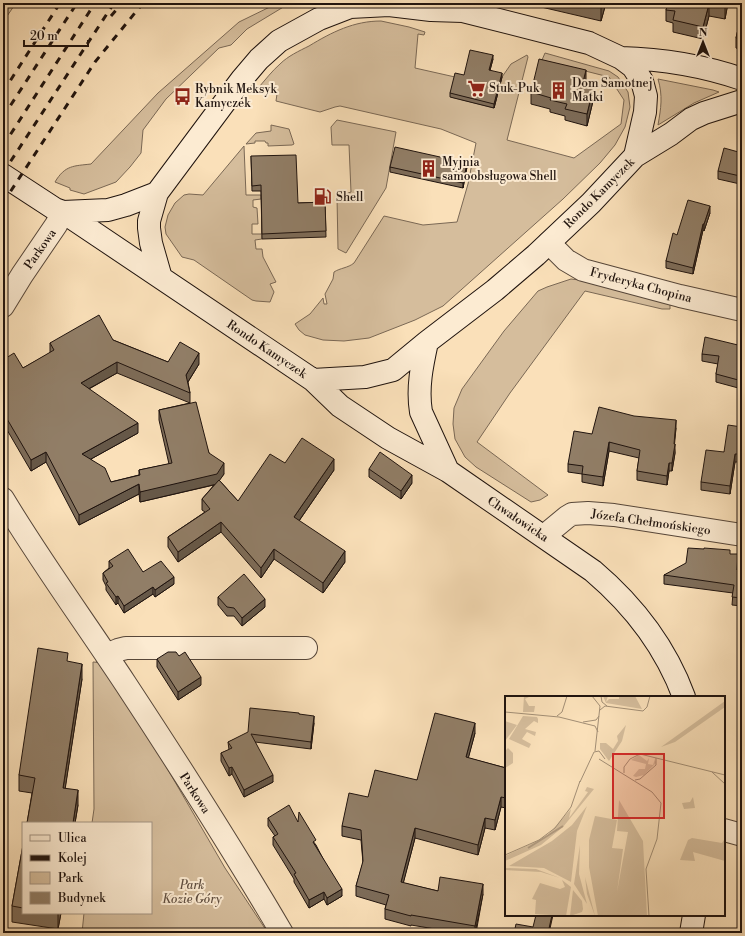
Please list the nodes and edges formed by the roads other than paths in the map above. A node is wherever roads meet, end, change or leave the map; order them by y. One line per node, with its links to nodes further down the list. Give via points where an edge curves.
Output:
1 (432, 7): 2 (main road, Rondo Kamyczek, via 463,12 589,43); 7 (main road, Rondo Kamyczek, via 350,7 319,19 279,41 250,68)
2 (622, 58): 3 (main road, via 686,65); 5 (main road, Rondo Kamyczek, via 633,67 645,88 646,112)
3 (742, 79)
4 (742, 101): 5 (main road, via 691,119)
5 (635, 156): 9 (main road, Rondo Kamyczek)
6 (3, 175): 8 (main road)
7 (157, 193): 8 (main road, via 108,210); 10 (main road, Rondo Kamyczek, via 149,228)
8 (63, 212): 10 (main road); 11 (main road, Parkowa)
9 (549, 243): 12 (main road, Fryderyka Chopina, via 566,260 583,270); 13 (main road, Rondo Kamyczek, via 495,290)
10 (161, 278): 14 (main road, Rondo Kamyczek)
11 (3, 306)
12 (742, 310)
13 (427, 342): 14 (main road, Rondo Kamyczek, via 393,370 365,377); 15 (main road, via 420,379 421,412)
14 (314, 380): 15 (main road, Chwałowicka, via 340,406 388,438)
15 (448, 471): 18 (main road, Chwałowicka)
16 (3, 499): 20 (main road, Parkowa)
17 (742, 535): 18 (main road, Józefa Chełmońskiego, via 588,513 572,514)
18 (544, 536): 21 (main road, Chwałowicka, via 593,571 629,606 658,644)
19 (306, 648): 20 (main road, via 126,648)
20 (106, 655): 25 (main road, Parkowa)
21 (684, 696)
22 (725, 830): 23 (main road)
23 (742, 835)
24 (694, 916): 26 (main road)
25 (283, 933)
26 (691, 933)

